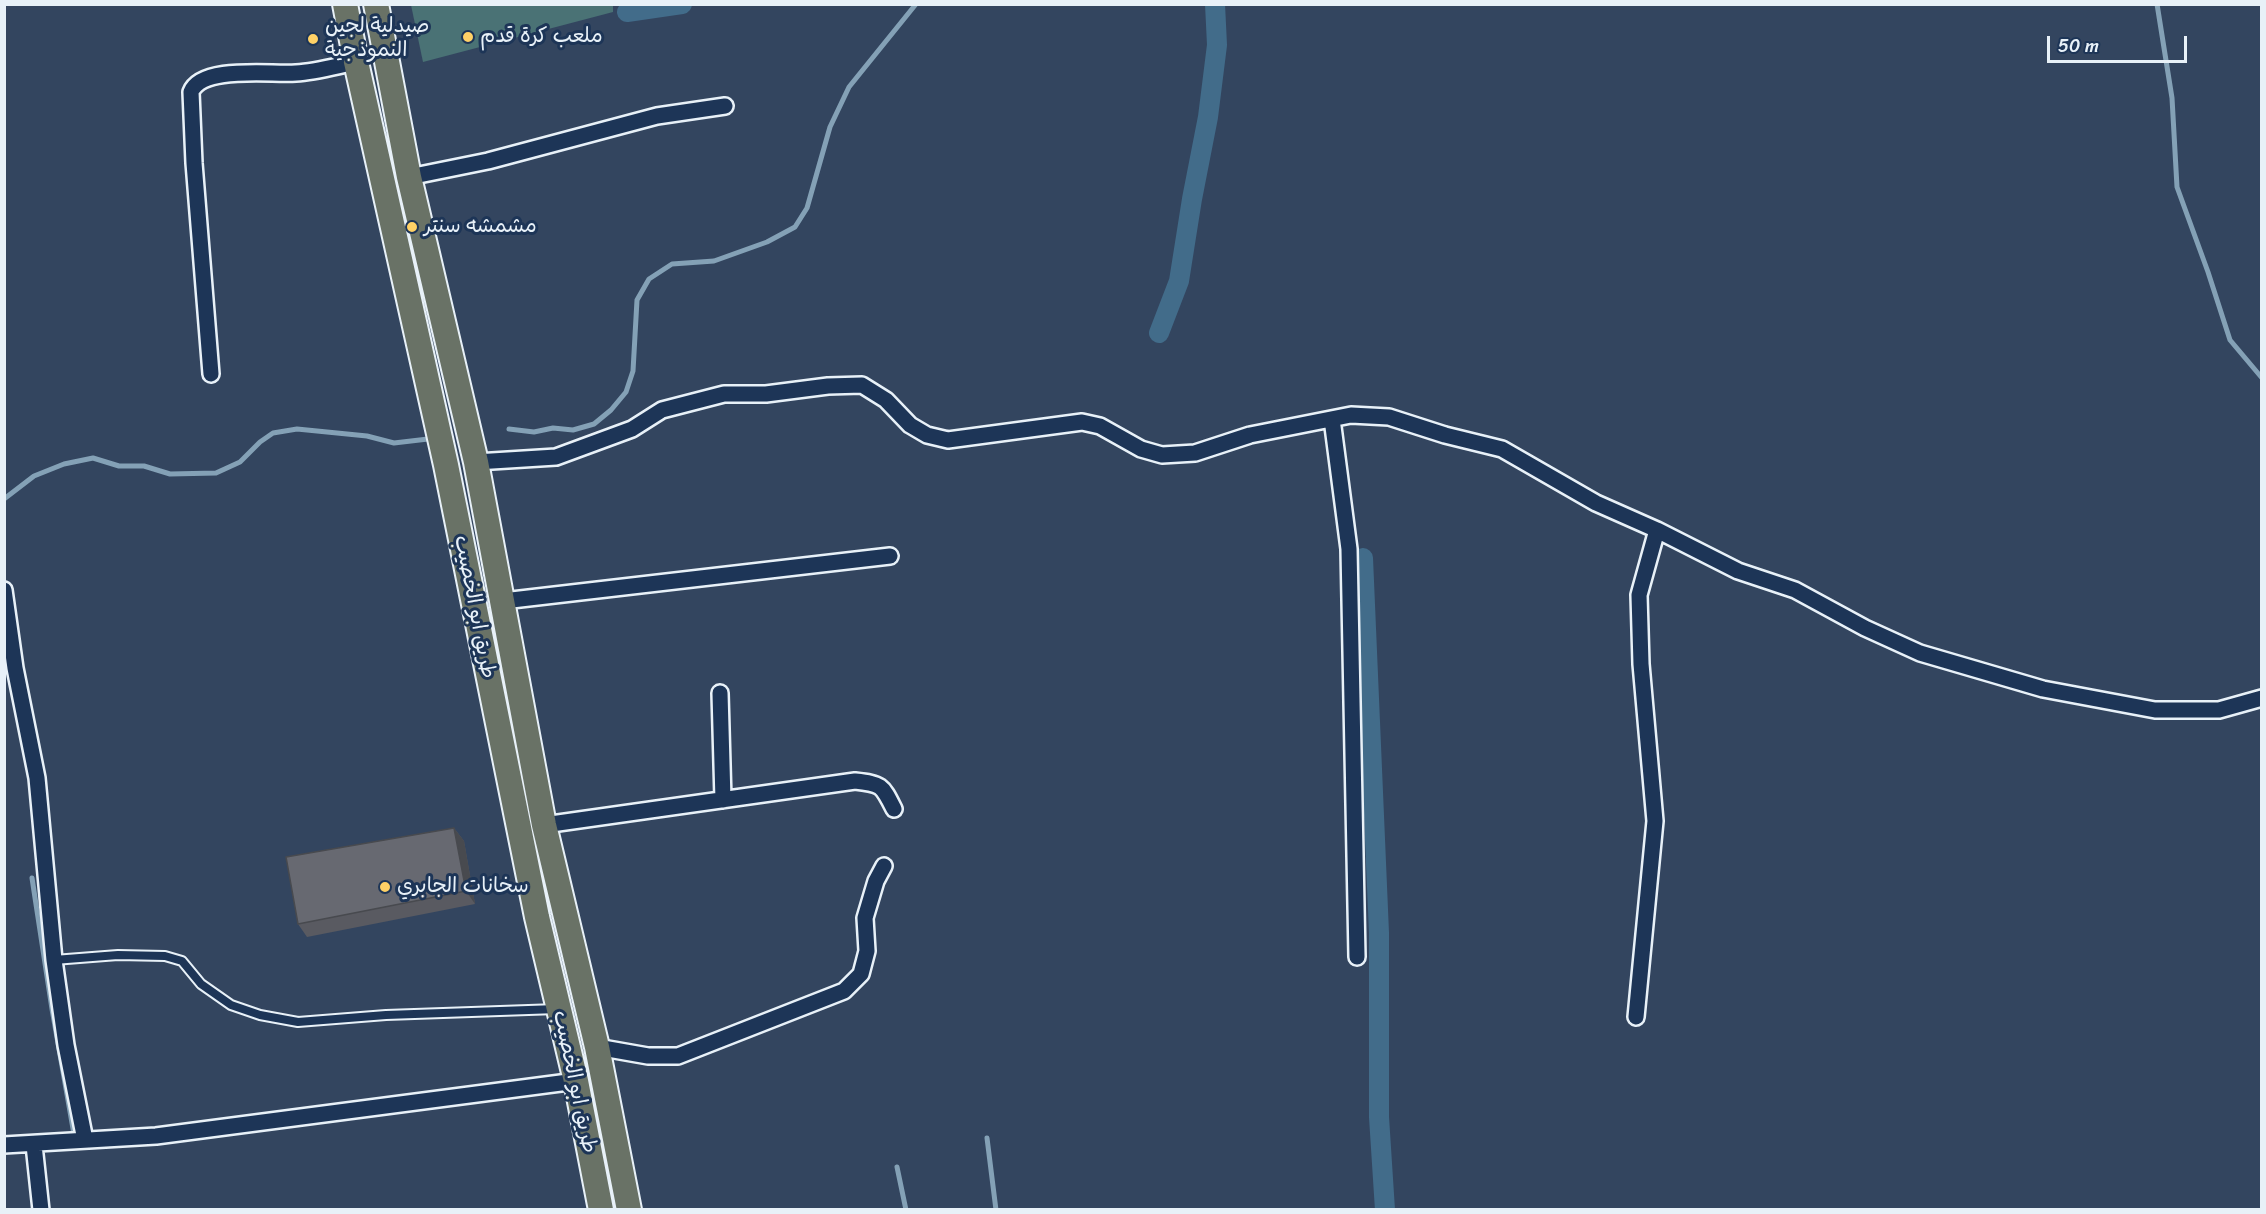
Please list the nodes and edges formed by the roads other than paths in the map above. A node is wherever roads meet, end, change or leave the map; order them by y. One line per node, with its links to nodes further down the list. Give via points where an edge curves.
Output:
1 (345, 4): 3 (main road, طريق ابو الخصيب)
2 (376, 4): 5 (main road, طريق ابو الخصيب)
3 (356, 62): 6 (street, via 298,73 229,74 202,80 191,92); 21 (main road, طريق ابو الخصيب, via 446,465)
4 (725, 106): 5 (street, via 657,116)
5 (410, 177): 8 (main road, طريق ابو الخصيب)
6 (211, 374)
7 (1332, 420): 8 (street, via 1250,435 1195,453 1162,455 1141,449 1100,426 1082,422 948,440 927,435 910,425 886,400 862,384 766,394 724,394 663,410 632,429 556,457); 9 (street, via 1351,415 1389,417 1502,449 1596,503); 19 (street, via 1349,549)
8 (476, 462): 12 (main road, طريق ابو الخصيب)
9 (1657, 530): 14 (street, via 1738,571 1795,590 1920,653 2043,689 2155,710 2219,710); 22 (street, via 1639,596 1655,821)
10 (890, 556): 12 (street)
11 (4, 590): 20 (street, via 37,778)
12 (503, 601): 17 (main road, طريق ابو الخصيب)
13 (720, 693): 15 (street)
14 (2262, 698)
15 (723, 800): 16 (street, via 855,781 878,784); 17 (street)
16 (894, 809)
17 (544, 825): 23 (main road, طريق ابو الخصيب)
18 (884, 866): 23 (street, via 865,918 867,951 861,974 844,990 678,1056 648,1056)
19 (1357, 957)
20 (54, 960): 21 (lane, via 165,956 182,961 201,984 231,1005 298,1022); 25 (street)
21 (558, 1010): 24 (main road, طريق ابو الخصيب)
22 (1636, 1017)
23 (597, 1047): 30 (main road, طريق ابو الخصيب)
24 (576, 1081): 25 (street, via 156,1136); 29 (main road, طريق ابو الخصيب)
25 (85, 1140): 27 (street)
26 (4, 1145): 27 (street)
27 (34, 1145): 28 (street)
28 (41, 1209)
29 (601, 1209)
30 (629, 1209)

